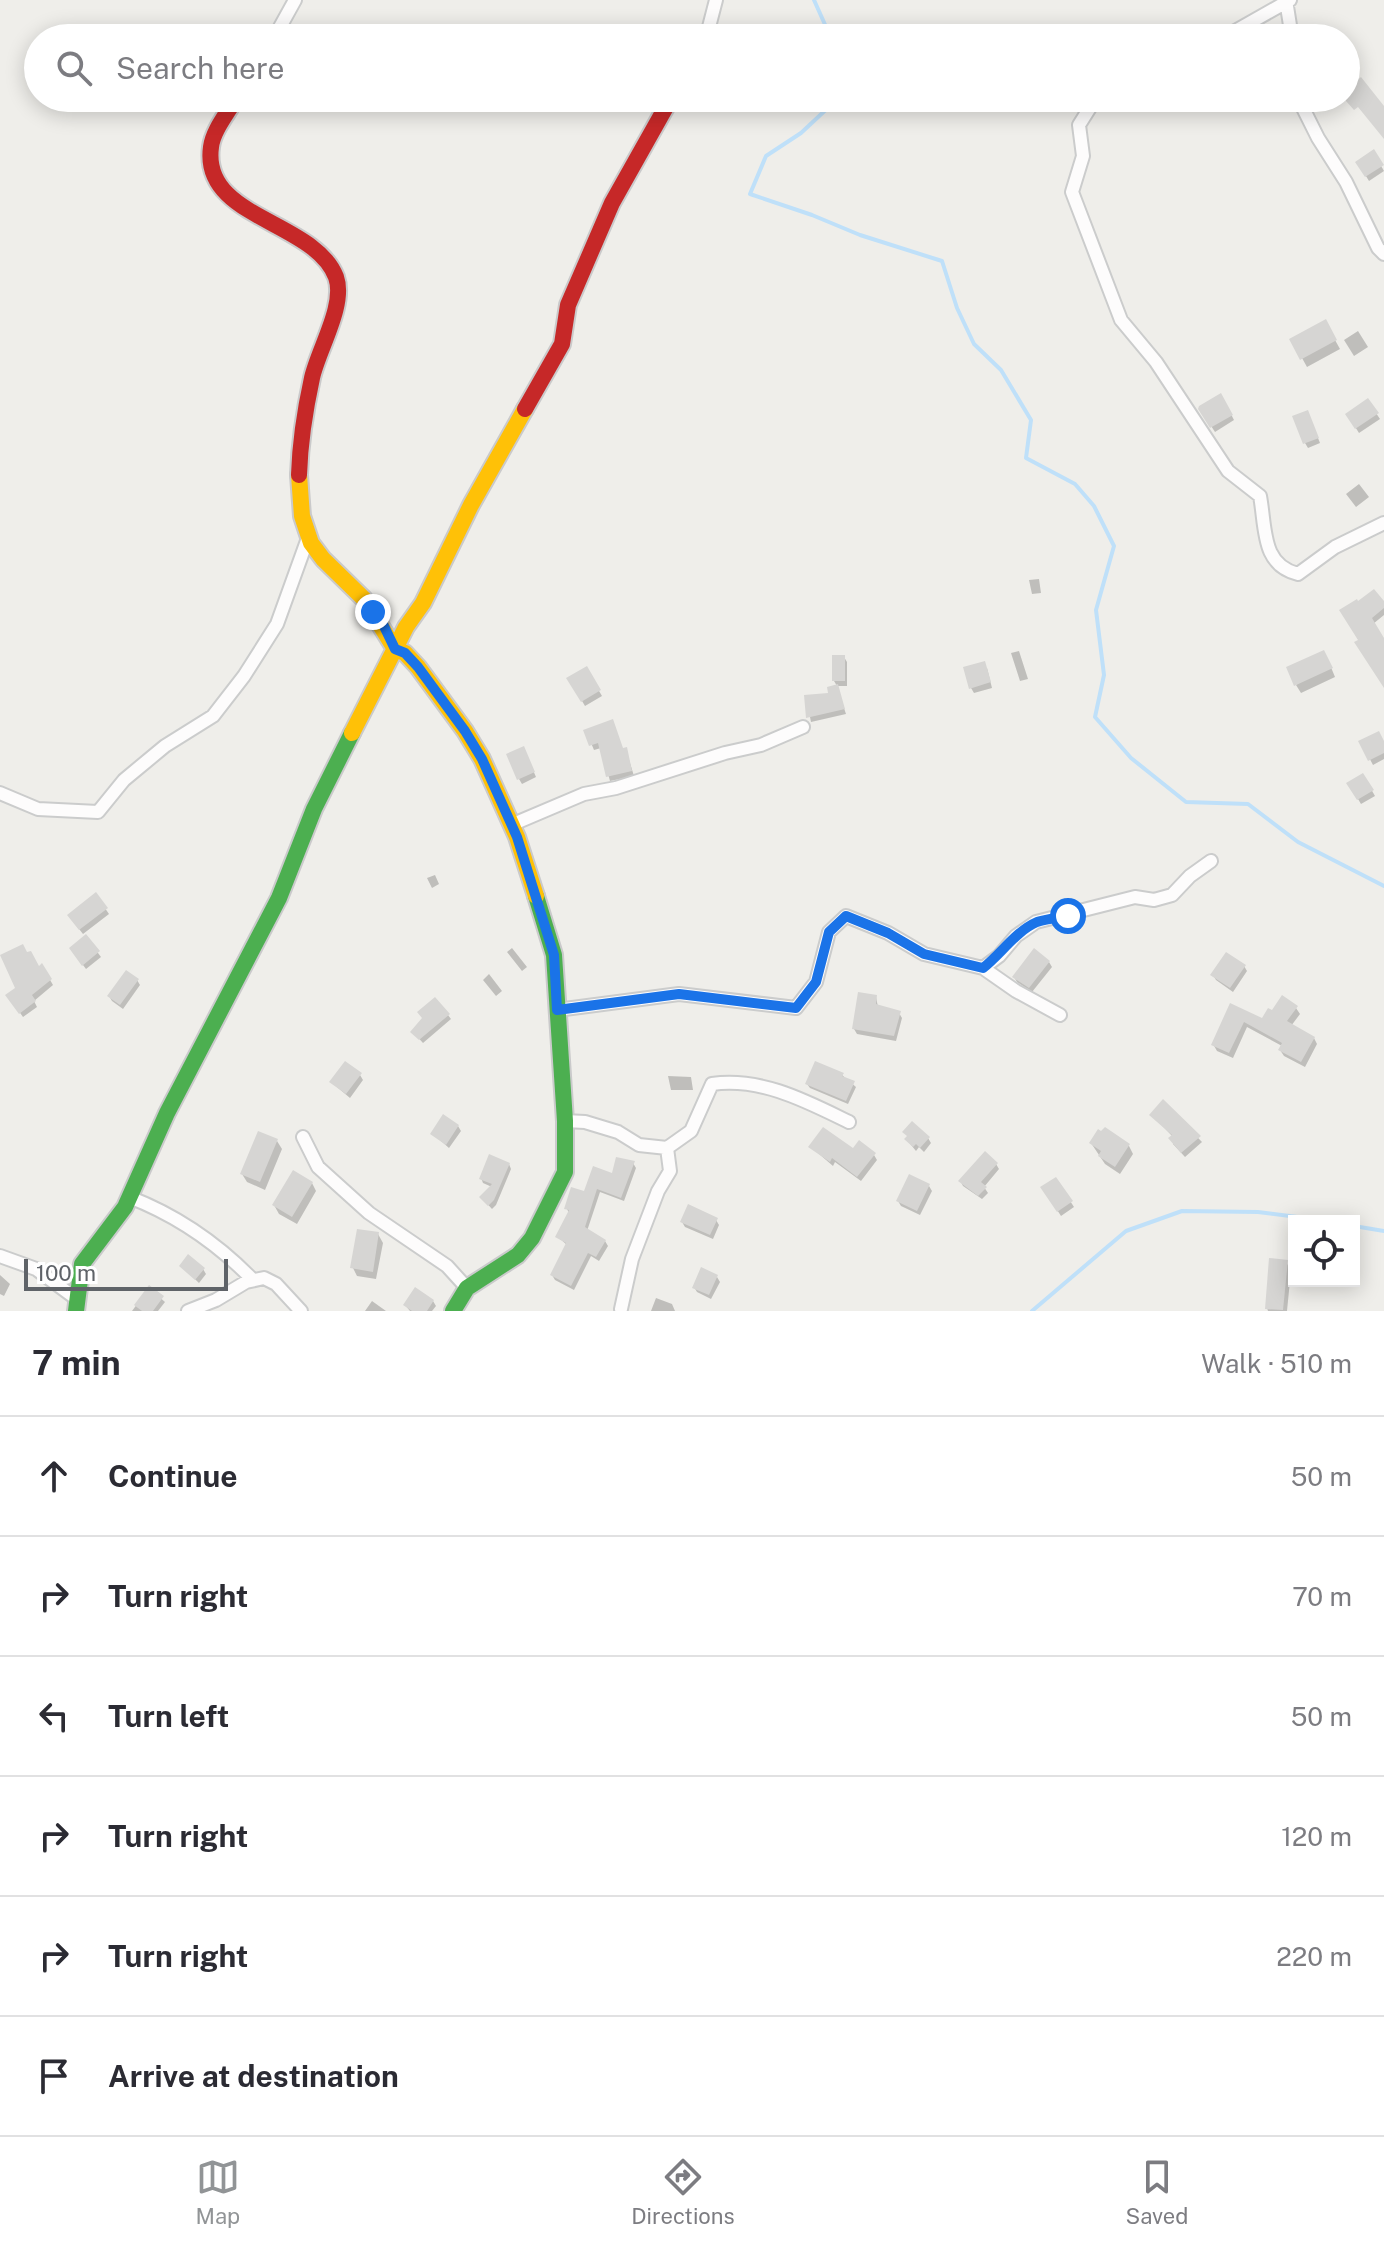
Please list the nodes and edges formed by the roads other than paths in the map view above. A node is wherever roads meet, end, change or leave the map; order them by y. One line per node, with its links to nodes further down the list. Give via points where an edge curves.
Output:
1 (295, 0): 4 (street)
2 (716, 0): 5 (street)
3 (1287, 1): 6 (street); 7 (street)
4 (282, 24)
5 (710, 24)
6 (1247, 24)
7 (1290, 24)
8 (228, 112): 14 (street, via 211,144 213,180 321,256 336,276 336,302 313,370 306,415 299,488)
9 (663, 112): 15 (street, via 612,203 568,305 562,344)
10 (1087, 112): 13 (street, via 1079,125 1083,156 1072,192 1121,320 1156,362 1228,471 1260,496 1271,558 1285,571 1298,574 1335,547)
11 (1305, 112): 12 (street)
12 (1384, 254)
13 (1384, 523)
14 (308, 538): 15 (street, via 382,622); 17 (street, via 277,624 244,676 213,716 134,771 98,812 38,809)
15 (395, 649): 18 (street, via 418,667 465,731); 27 (street, via 314,809 279,898)
16 (803, 727): 18 (street, via 761,745 584,794)
17 (0, 793)
18 (511, 825): 21 (street, via 554,955)
19 (1211, 861): 20 (street, via 1172,895 1154,900 1135,897 1036,922)
20 (983, 968): 21 (street, via 924,954 846,916 829,932 816,982 796,1008 679,994); 22 (street)
21 (557, 1010): 23 (street)
22 (1060, 1015)
23 (565, 1121): 26 (street, via 618,1132 639,1145); 30 (street, via 565,1172 532,1238 505,1265)
24 (849, 1122): 26 (street, via 773,1088 712,1084 691,1131)
25 (303, 1137): 30 (street, via 318,1167 369,1213 447,1266)
26 (667, 1148): 32 (street, via 670,1171 632,1259)
27 (129, 1197): 29 (street, via 161,1209 225,1252); 31 (street, via 82,1264)
28 (0, 1256): 31 (street, via 36,1269)
29 (253, 1280): 33 (street); 34 (street, via 276,1284)
30 (467, 1288): 35 (street)
31 (77, 1305)
32 (621, 1309)
33 (188, 1311)
34 (301, 1311)
35 (453, 1311)

